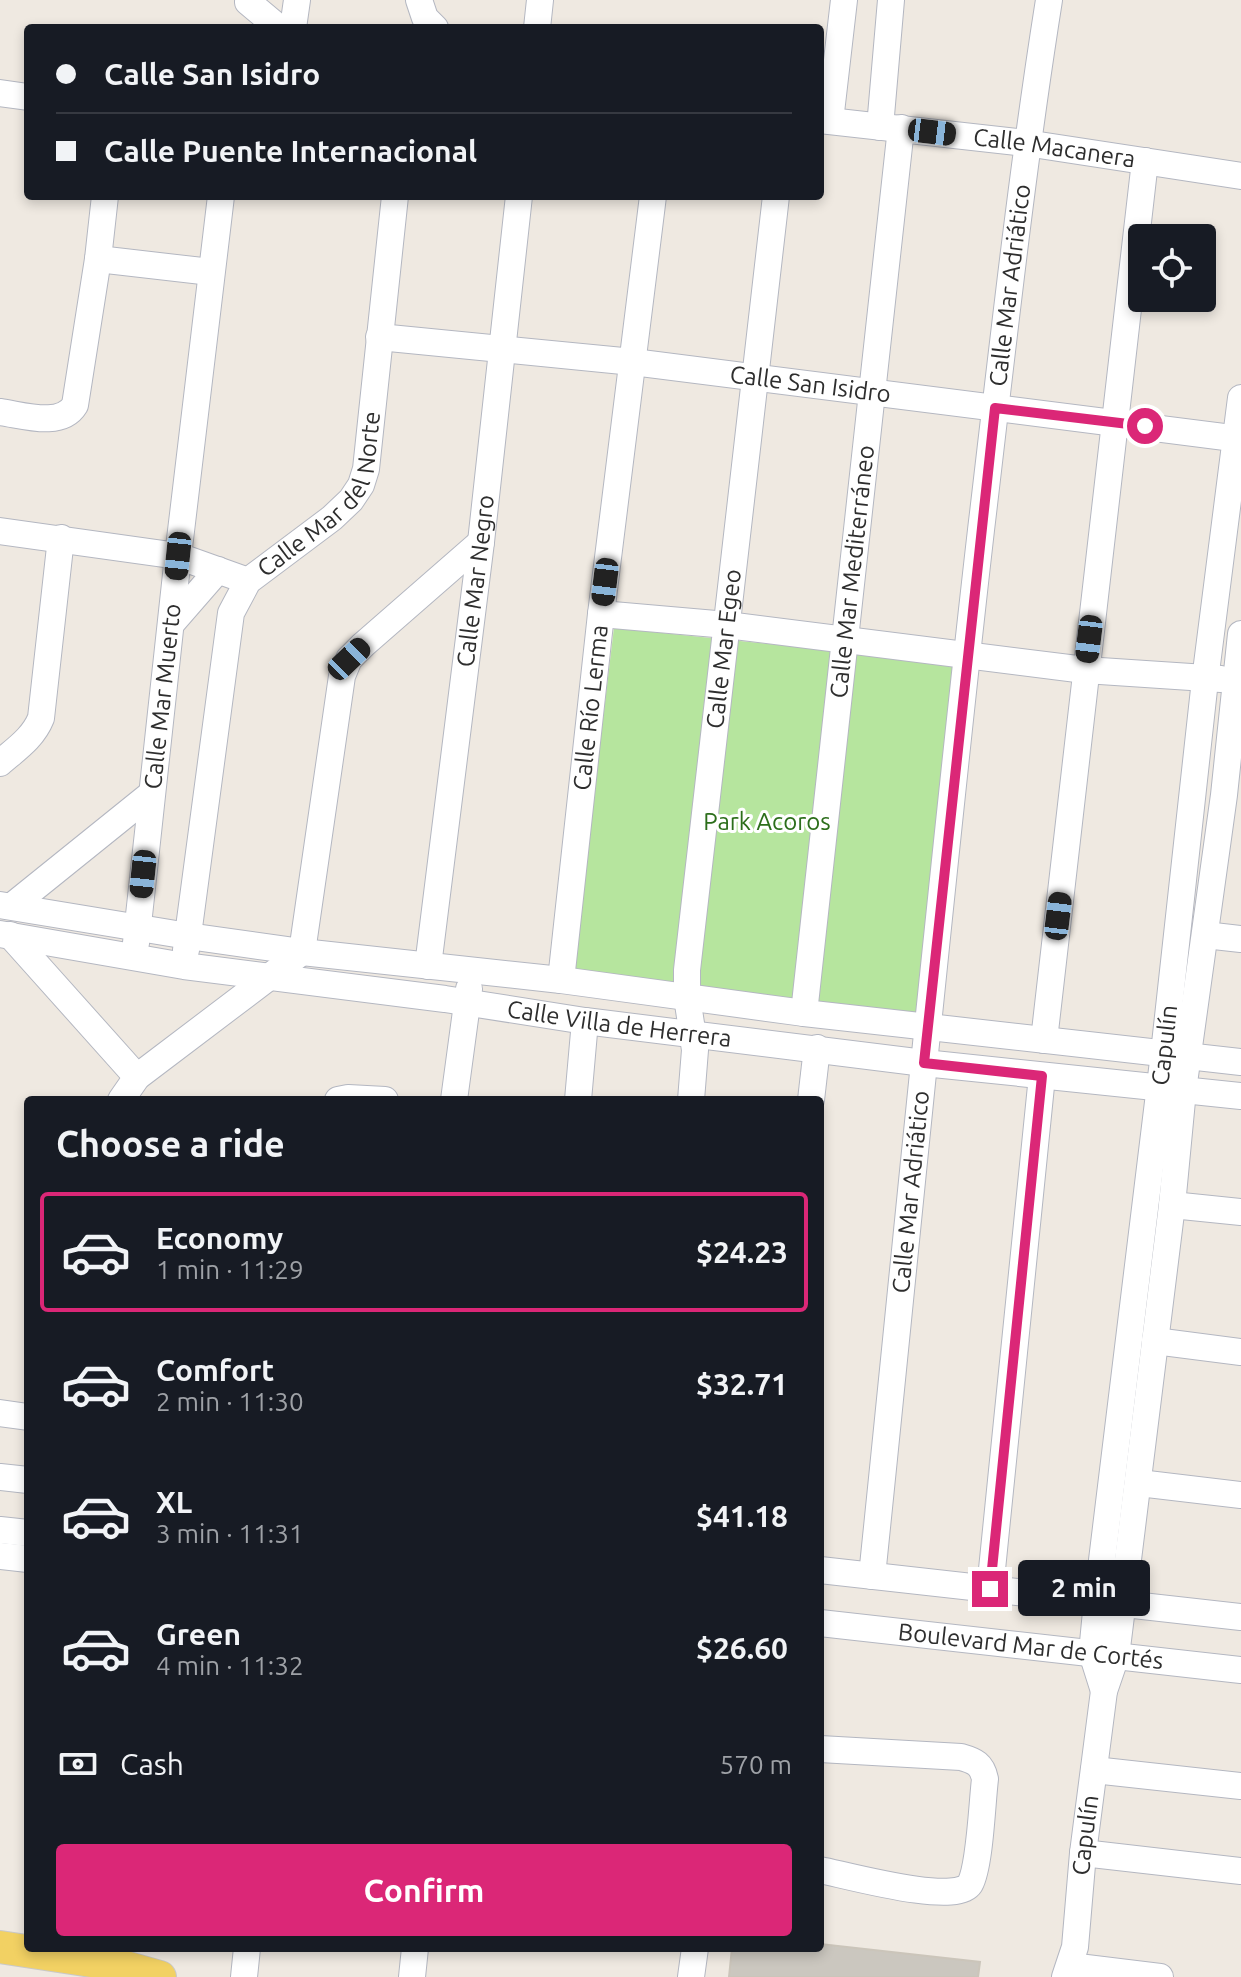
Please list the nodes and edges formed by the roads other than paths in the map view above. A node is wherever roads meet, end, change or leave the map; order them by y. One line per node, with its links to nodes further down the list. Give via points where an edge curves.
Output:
1 (297, 0): 9 (street)
2 (419, 0): 10 (street)
3 (540, 0): 11 (street)
4 (844, 0): 14 (street)
5 (891, 0): 15 (street, Calle Mar Mediterráneo)
6 (1049, 0): 16 (street, Calle Mar Adriático)
7 (243, 8): 8 (street)
8 (272, 24)
9 (294, 24)
10 (431, 24)
11 (537, 24)
12 (0, 93): 13 (street)
13 (24, 96)
14 (825, 120): 15 (street, Calle Macanera)
15 (890, 127): 16 (street, Calle Macanera); 31 (street, Calle Mar Mediterráneo)
16 (1026, 143): 17 (street, Calle Macanera); 33 (street, Calle Mar Adriático)
17 (1145, 161): 18 (street, Calle Macanera); 35 (street)
18 (1241, 176)
19 (105, 200): 25 (street)
20 (220, 200): 26 (street, Calle Mar Muerto)
21 (395, 200): 27 (street, Calle Mar del Norte)
22 (519, 200): 28 (street, Calle Mar Negro)
23 (653, 200): 29 (street, Calle Río Lerma)
24 (776, 200): 30 (street, Calle Mar Egeo)
25 (98, 259): 26 (street); 34 (street, via 70,413 59,418)
26 (211, 272): 40 (street, Calle Mar Muerto)
27 (379, 337): 28 (street, Calle San Isidro); 42 (street, Calle Mar del Norte, via 361,485 332,518)
28 (503, 348): 29 (street, Calle San Isidro); 39 (street, Calle Mar Negro)
29 (633, 362): 30 (street, Calle San Isidro); 43 (street, Calle Río Lerma)
30 (754, 378): 31 (street, Calle San Isidro); 45 (street, Calle Mar Egeo)
31 (873, 394): 33 (street, Calle San Isidro); 47 (street, Calle Mar Mediterráneo)
32 (1241, 398): 36 (street, Capulín)
33 (995, 408): 35 (street, Calle San Isidro); 48 (street, Calle Mar Adriático)
34 (0, 412)
35 (1114, 421): 36 (street, Calle San Isidro); 49 (street)
36 (1239, 439): 50 (street, Capulín)
37 (0, 531): 38 (street)
38 (61, 538): 40 (street); 52 (street, via 41,718 29,738)
39 (481, 542): 61 (street, via 349,659 342,676); 64 (street, Calle Mar Negro)
40 (178, 556): 41 (street); 44 (street, Calle Mar Muerto)
41 (218, 570): 42 (street); 44 (street)
42 (248, 581): 59 (street, Calle Mar del Norte, via 231,613)
43 (601, 614): 45 (street); 67 (street, Calle Río Lerma)
44 (171, 624): 53 (street, Calle Mar Muerto)
45 (727, 625): 47 (street); 68 (street, Calle Mar Egeo)
46 (1241, 634): 51 (street, Capulín)
47 (843, 641): 48 (street); 70 (street, Calle Mar Mediterráneo)
48 (967, 657): 49 (street); 72 (street, Calle Mar Adriático)
49 (1085, 670): 50 (street); 74 (street)
50 (1205, 680): 51 (street); 76 (street, Capulín)
51 (1238, 680): 54 (street, Capulín)
52 (0, 763)
53 (151, 794): 55 (street); 56 (street, Calle Mar Muerto)
54 (1232, 796): 58 (street, Capulín)
55 (6, 906): 56 (street, Calle Villa de Herrera)
56 (137, 928): 59 (street, Calle Villa de Herrera); 62 (street, Calle Mar Muerto)
57 (5, 934): 62 (street, Calle Villa de Herrera); 80 (street)
58 (1205, 935): 60 (street); 76 (street, Capulín)
59 (188, 936): 61 (street, Calle Villa de Herrera); 63 (street, Calle Mar del Norte)
60 (1241, 939)
61 (302, 952): 64 (street, Calle Villa de Herrera); 66 (street)
62 (135, 958): 63 (street, Calle Villa de Herrera)
63 (184, 966): 66 (street, Calle Villa de Herrera)
64 (428, 966): 65 (street, Calle Villa de Herrera)
65 (471, 970): 67 (street, Calle Villa de Herrera); 69 (street)
66 (270, 977): 69 (street, Calle Villa de Herrera); 80 (street)
67 (561, 980): 68 (street, Calle Villa de Herrera)
68 (687, 997): 70 (street, Calle Villa de Herrera); 73 (street, Calle Mar Egeo)
69 (467, 1003): 71 (street, Calle Villa de Herrera); 83 (street)
70 (804, 1013): 72 (street, Calle Villa de Herrera)
71 (585, 1021): 73 (street, Calle Villa de Herrera); 84 (street)
72 (927, 1025): 74 (street, Calle Villa de Herrera); 78 (street, Calle Mar Adriático)
73 (693, 1035): 75 (street, Calle Villa de Herrera); 85 (street, Calle Mar Egeo)
74 (1044, 1040): 76 (street, Calle Villa de Herrera)
75 (817, 1048): 78 (street, Calle Villa de Herrera); 86 (street)
76 (1176, 1054): 77 (street, Calle Villa de Herrera); 81 (street, Capulín)
77 (1241, 1062)
78 (924, 1063): 79 (street, Calle Villa de Herrera); 103 (street, Calle Mar Adriático)
79 (1042, 1076): 81 (street, Calle Villa de Herrera); 104 (street)
80 (137, 1077): 82 (street)
81 (1172, 1088): 87 (street, Calle Villa de Herrera); 88 (street, Capulín); 105 (street, Capulín)
82 (124, 1096)
83 (455, 1096)
84 (578, 1096)
85 (691, 1096)
86 (811, 1096)
87 (1241, 1096)
88 (1172, 1205): 89 (street); 90 (street, Capulín)
89 (1241, 1212)
90 (1155, 1341): 91 (street); 96 (street, Capulín)
91 (1241, 1352)
92 (0, 1413): 93 (street)
93 (24, 1416)
94 (0, 1477): 95 (street)
95 (24, 1480)
96 (1139, 1483): 97 (street); 105 (street, Capulín)
97 (1241, 1495)
98 (0, 1530): 99 (street)
99 (24, 1533)
100 (0, 1556): 101 (street)
101 (24, 1559)
102 (824, 1570): 103 (street)
103 (872, 1576): 104 (street)
104 (990, 1589): 105 (street)
105 (1110, 1602): 106 (street); 108 (street, Capulín)
106 (1241, 1617)
107 (824, 1623): 108 (street, Boulevard Mar de Cortés)
108 (1104, 1655): 109 (street, Boulevard Mar de Cortés); 111 (street, Capulín)
109 (1241, 1670)
110 (824, 1749): 114 (street, via 961,1757 983,1768 985,1779 972,1881 965,1890 921,1891)
111 (1094, 1770): 112 (street); 113 (street, Capulín)
112 (1241, 1786)
113 (1083, 1853): 115 (street); 121 (street, Capulín)
114 (824, 1871)
115 (1241, 1871)
116 (0, 1947): 120 (main road)
117 (247, 1952): 123 (street)
118 (415, 1952): 124 (street)
119 (694, 1952): 125 (street)
120 (57, 1965): 122 (main road, via 118,1965)
121 (1068, 1972): 126 (street)
122 (160, 1977)
123 (244, 1977)
124 (412, 1977)
125 (691, 1977)
126 (1160, 1977)

